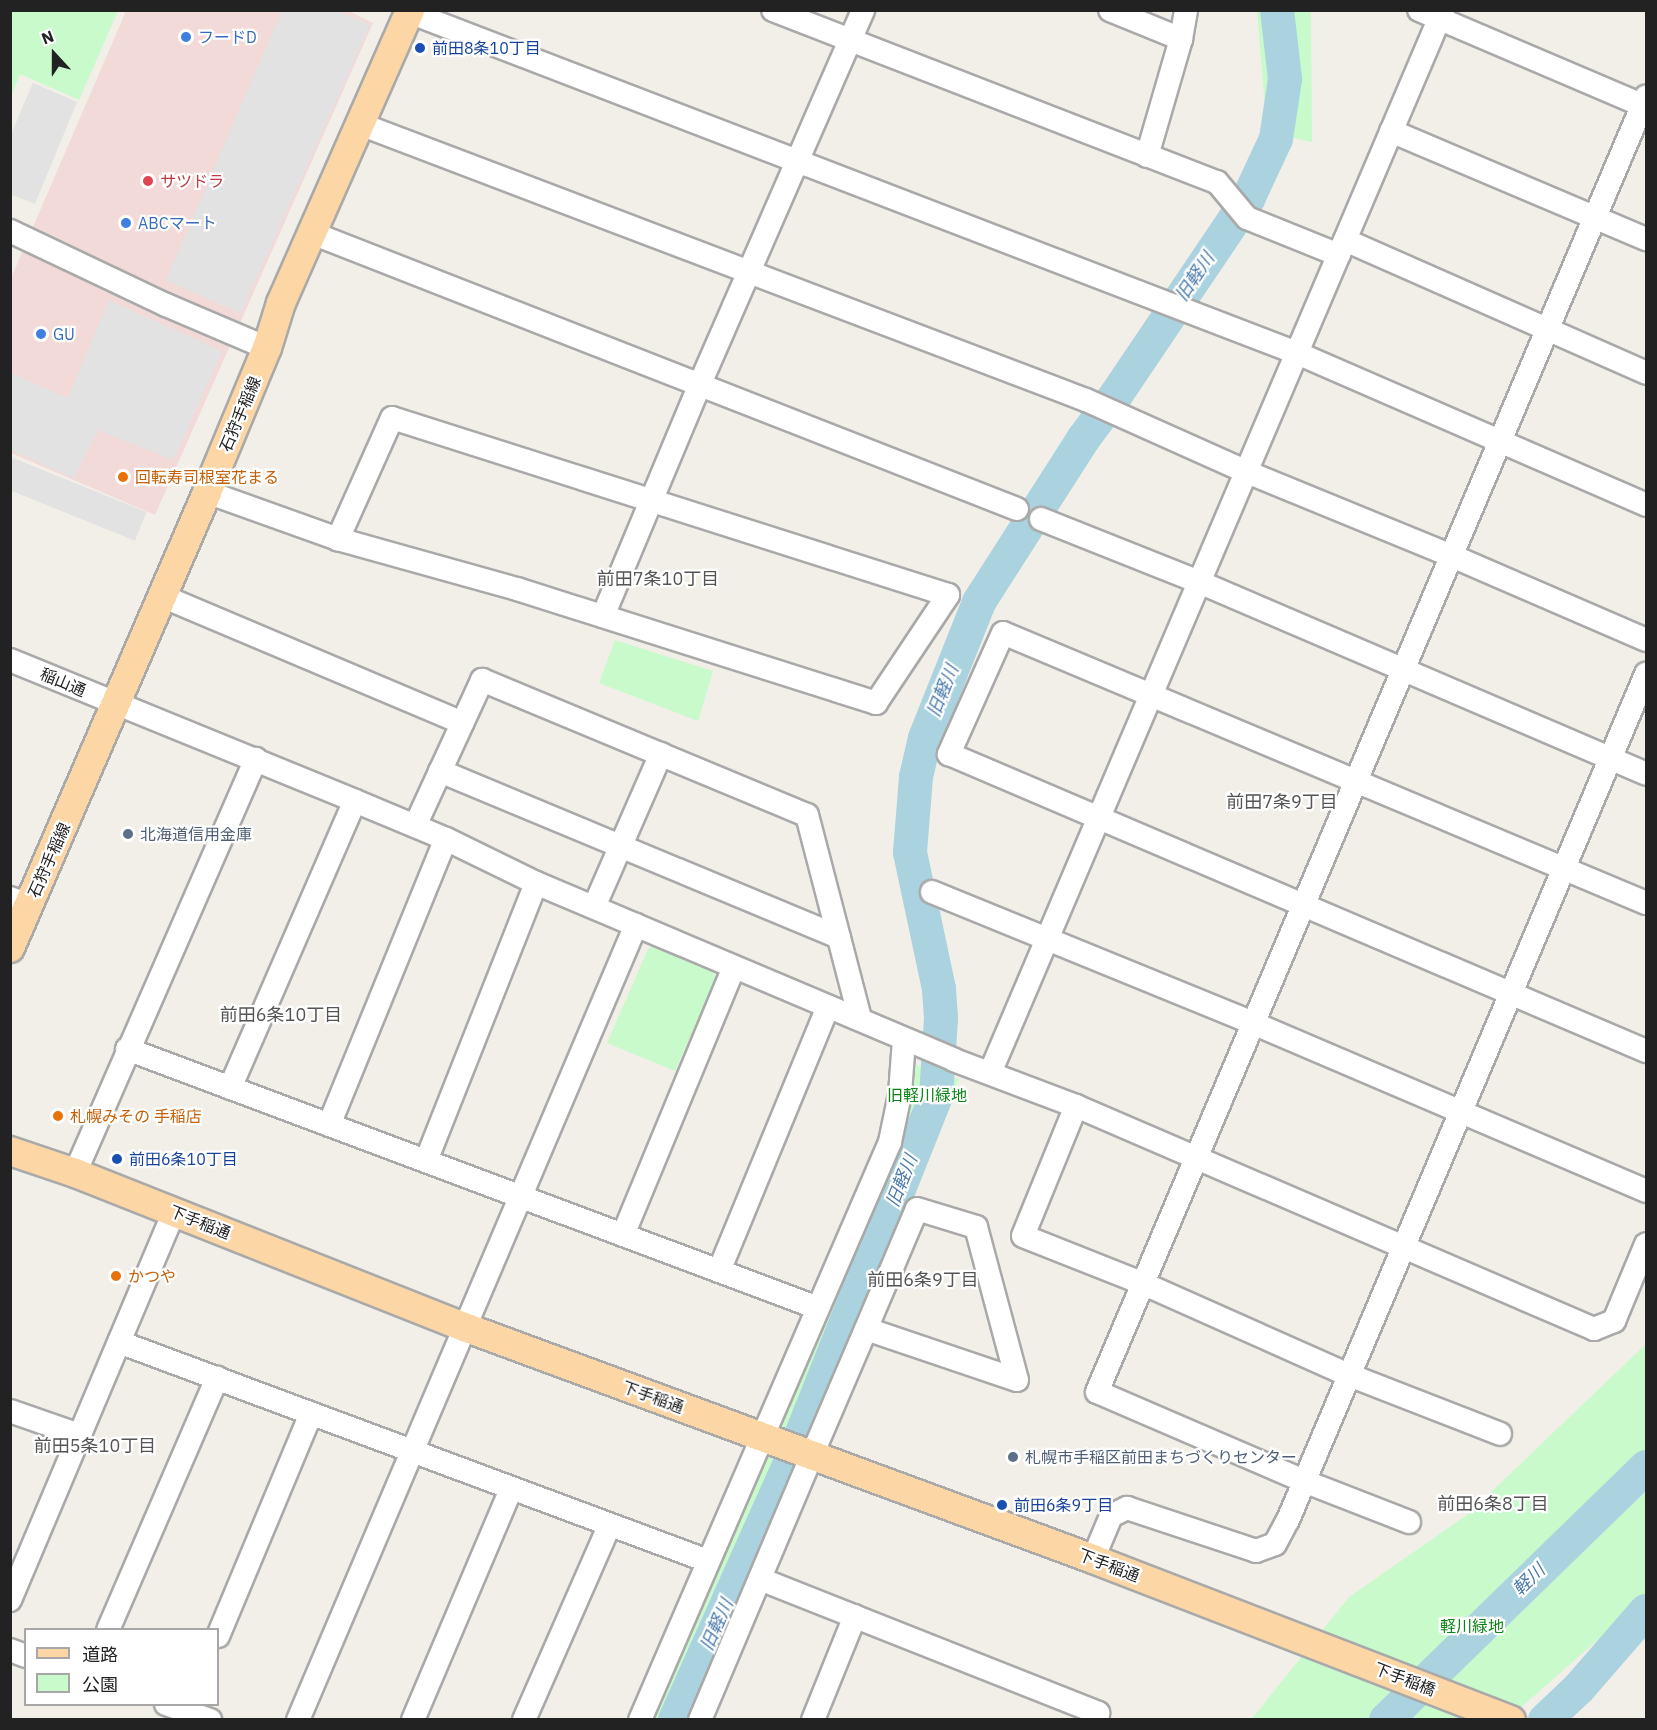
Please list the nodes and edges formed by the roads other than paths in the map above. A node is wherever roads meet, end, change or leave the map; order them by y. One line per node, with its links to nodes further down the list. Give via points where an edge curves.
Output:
1 (773, 10): 8 (street)
2 (863, 10): 8 (street)
3 (1110, 10): 7 (street)
4 (1186, 10): 7 (street)
5 (410, 11): 10 (main road, 石狩手稲線); 13 (street)
6 (1434, 13): 9 (street); 11 (street)
7 (1181, 39): 12 (street)
8 (851, 41): 12 (street); 13 (street)
9 (1645, 103): 14 (street)
10 (360, 124): 16 (main road, 石狩手稲線); 19 (street)
11 (1391, 131): 14 (street); 18 (street)
12 (1147, 156): 18 (street, via 1217,182 1247,218)
13 (799, 161): 19 (street); 22 (street)
14 (1595, 217): 17 (street); 20 (street)
15 (10, 231): 21 (street)
16 (312, 233): 21 (main road, 石狩手稲線); 24 (street)
17 (1647, 239)
18 (1342, 247): 20 (street); 22 (street)
19 (750, 273): 24 (street); 26 (street, via 1086,400)
20 (1547, 332): 23 (street); 25 (street)
21 (267, 348): 27 (main road, 石狩手稲線)
22 (1297, 353): 25 (street); 26 (street)
23 (1647, 373)
24 (699, 386): 28 (street); 30 (street)
25 (1500, 442): 29 (street); 33 (street)
26 (1247, 472): 33 (street); 34 (street)
27 (207, 492): 32 (street); 35 (main road, 石狩手稲線)
28 (652, 502): 32 (street, via 392,418); 36 (street); 36 (street, via 948,595 876,703)
29 (1647, 505)
30 (1017, 509)
31 (1041, 519): 34 (street)
32 (338, 539): 36 (street)
33 (1452, 556): 37 (street); 39 (street)
34 (1199, 582): 39 (street); 41 (street)
35 (162, 596): 42 (main road, 石狩手稲線); 43 (street)
36 (603, 616)
37 (1647, 640)
38 (10, 660): 42 (street, 稲山通)
39 (1404, 671): 45 (street); 49 (street)
40 (1647, 674): 45 (street)
41 (1151, 694): 49 (street); 51 (street); 51 (street, via 1004,633 949,754)
42 (116, 704): 46 (street, 稲山通); 58 (main road, 石狩手稲線)
43 (462, 723): 44 (street, via 482,680); 47 (street)
44 (661, 754): 54 (street); 63 (street, via 807,815)
45 (1611, 758): 48 (street); 55 (street)
46 (256, 759): 50 (street, 稲山通); 72 (street)
47 (440, 771): 52 (street); 54 (street)
48 (1647, 774)
49 (1357, 782): 55 (street); 60 (street)
50 (355, 801): 52 (street, 稲山通); 75 (street)
51 (1098, 820): 60 (street); 64 (street)
52 (415, 826): 53 (street, 稲山通)
53 (446, 839): 56 (street, 稲山通); 78 (street)
54 (621, 846): 61 (street); 63 (street)
55 (1565, 867): 59 (street); 67 (street)
56 (536, 883): 61 (street, 稲山通); 81 (street)
57 (932, 892): 64 (street)
58 (20, 902): 65 (main road, 石狩手稲線)
59 (1647, 903)
60 (1305, 905): 67 (street); 70 (street)
61 (594, 907): 62 (street, 稲山通)
62 (636, 925): 66 (street, 稲山通); 84 (street)
63 (839, 937): 69 (street)
64 (1046, 940): 70 (street); 74 (street)
65 (10, 948)
66 (734, 967): 68 (street, 稲山通); 86 (street)
67 (1511, 995): 73 (street); 77 (street)
68 (828, 1007): 69 (street, 稲山通); 89 (street)
69 (860, 1018): 71 (street, 稲山通)
70 (1255, 1024): 77 (street); 80 (street)
71 (910, 1042): 74 (street, 稲山通); 91 (street, via 890,1142)
72 (127, 1050): 75 (street); 82 (street)
73 (1647, 1051)
74 (990, 1073): 76 (street, 稲山通)
75 (230, 1088): 78 (street)
76 (1076, 1106): 80 (street, 稲山通); 90 (street, via 1023,1236)
77 (1461, 1111): 83 (street); 88 (street)
78 (329, 1125): 81 (street)
79 (10, 1150): 82 (main road, 下手稲通)
80 (1197, 1160): 88 (street, 稲山通); 90 (street)
81 (426, 1161): 84 (street)
82 (75, 1173): 85 (main road, 下手稲通)
83 (1647, 1191)
84 (519, 1196): 86 (street); 92 (street)
85 (174, 1212): 92 (main road, 下手稲通); 94 (street)
86 (623, 1234): 89 (street)
87 (1647, 1244): 88 (street, 稲山通, via 1614,1321 1594,1329)
88 (1404, 1245): 95 (street)
89 (719, 1271): 91 (street)
90 (1142, 1283): 95 (street); 104 (street, via 1097,1392)
91 (818, 1308): 101 (street)
92 (466, 1328): 101 (main road, 下手稲通); 102 (street)
93 (866, 1329): 93 (street, via 917,1209 976,1227 1017,1380); 103 (street)
94 (119, 1342): 96 (street); 100 (street)
95 (1349, 1375): 99 (street); 104 (street)
96 (217, 1378): 98 (street); 113 (street)
97 (10, 1411): 100 (street)
98 (311, 1414): 102 (street); 114 (street)
99 (1500, 1434)
100 (79, 1436): 111 (street)
101 (762, 1437): 103 (main road, 下手稲通); 109 (street)
102 (413, 1452): 105 (street); 118 (street)
103 (812, 1455): 108 (main road, 下手稲通); 110 (street)
104 (1304, 1481): 106 (street); 108 (street, via 1275,1544 1256,1551 1127,1508 1111,1516)
105 (511, 1489): 107 (street); 119 (street)
106 (1409, 1522)
107 (609, 1526): 109 (street); 120 (street)
108 (1094, 1559): 115 (main road, 下手稲通)
109 (708, 1561): 121 (street)
110 (760, 1579): 112 (street); 122 (street)
111 (10, 1600)
112 (855, 1616): 123 (street); 124 (street, via 1098,1713)
113 (108, 1628)
114 (219, 1634)
115 (1298, 1638): 125 (main road, 下手稲橋)
116 (180, 1707): 117 (street)
117 (210, 1719)
118 (298, 1719)
119 (413, 1719)
120 (524, 1719)
121 (640, 1719)
122 (700, 1719)
123 (813, 1719)
124 (1097, 1719)
125 (1511, 1719)

